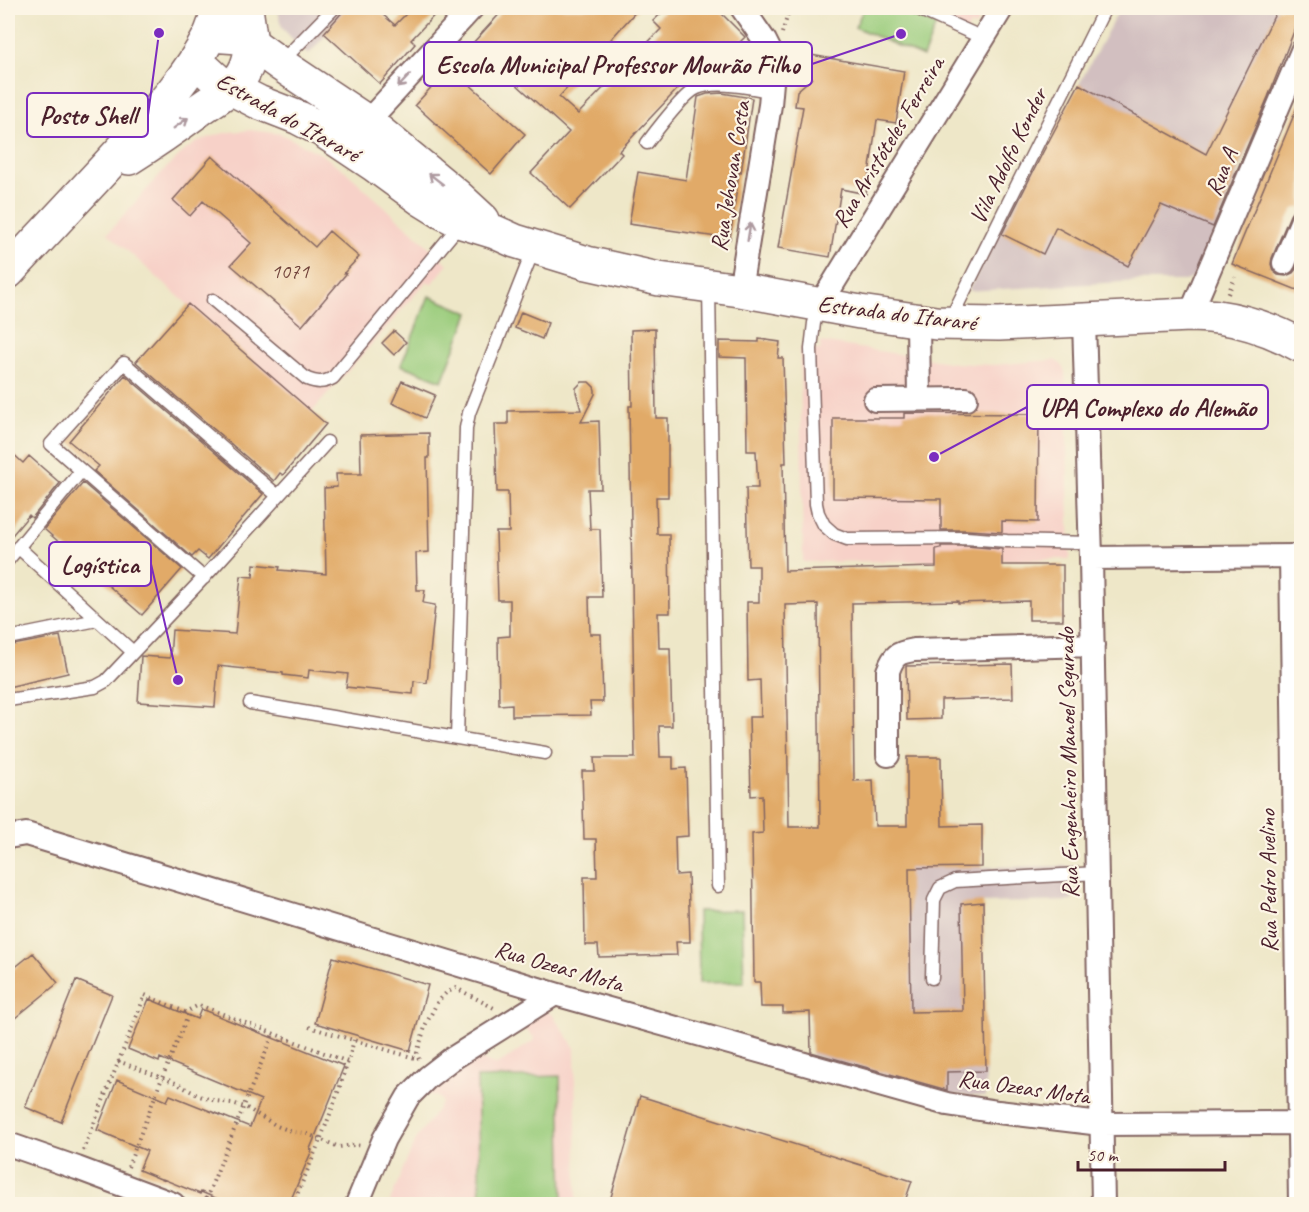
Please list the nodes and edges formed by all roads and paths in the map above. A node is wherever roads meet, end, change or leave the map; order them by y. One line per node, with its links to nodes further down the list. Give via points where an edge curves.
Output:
1 (246, 8): 10 (main road)
2 (333, 8): 12 (lane)
3 (472, 8): 16 (street, one-way to 16)
4 (742, 8): 14 (street, Rua Jehovan Costa, via 770,51)
5 (916, 8): 9 (lane)
6 (1002, 8): 9 (street, Rua Aristóteles Ferreira)
7 (1105, 8): 29 (lane, Vila Adolfo Konder)
8 (209, 35): 10 (main road, Estrada do Itararé, via 239,37); 13 (main road, Estrada do Itararé, via 212,77); 18 (main road, via 162,105)
9 (983, 38): 26 (street, Rua Aristóteles Ferreira)
10 (251, 43): 12 (main road, Estrada do Itararé); 13 (main road, via 248,65)
11 (1302, 51): 15 (street, Rua A)
12 (280, 64): 16 (main road, Estrada do Itararé)
13 (230, 88): 18 (main road, one-way to 13, via 161,138); 19 (main road, Estrada do Itararé, via 322,130 421,199)
14 (771, 91): 17 (lane, via 723,85 695,88); 24 (street, Rua Jehovan Costa, one-way to 14)
15 (1294, 92): 27 (street, Rua A)
16 (367, 122): 19 (main road, Estrada do Itararé, one-way to 16, via 457,196)
17 (647, 143)
18 (96, 178): 23 (main road)
19 (466, 215): 21 (main road, Estrada do Itararé, via 495,232); 25 (lane, via 326,382 307,379)
20 (1302, 220): 22 (street)
21 (535, 247): 24 (main road, Estrada do Itararé, via 650,277); 48 (lane, via 467,419)
22 (1284, 263)
23 (8, 272)
24 (725, 288): 26 (main road, Estrada do Itararé); 53 (lane)
25 (213, 300)
26 (820, 305): 29 (main road, Estrada do Itararé); 38 (lane, via 811,349 816,504 820,519 829,530 847,539 966,538)
27 (1190, 315): 28 (main road, Estrada do Itararé); 30 (main road, Estrada do Itararé, via 1238,321)
28 (1084, 321): 29 (main road, Estrada do Itararé); 38 (street, Rua Engenheiro Manoel Segurado)
29 (933, 322): 31 (street)
30 (1302, 346)
31 (919, 399): 32 (street); 33 (street)
32 (966, 399)
33 (875, 400)
34 (327, 442): 36 (lane)
35 (81, 471): 36 (lane, via 51,444 124,363); 37 (lane); 41 (lane)
36 (278, 496): 41 (lane)
37 (18, 548): 40 (lane); 42 (lane)
38 (1091, 550): 39 (street); 44 (street, Rua Engenheiro Manoel Segurado)
39 (1296, 556): 66 (street, Rua Pedro Avelino)
40 (8, 560)
41 (204, 578): 45 (lane)
42 (97, 620): 43 (lane); 45 (lane)
43 (8, 638)
44 (1093, 645): 50 (street, via 899,653 888,672); 52 (street, Rua Engenheiro Manoel Segurado)
45 (133, 652): 46 (lane, via 106,681 95,687)
46 (8, 700)
47 (250, 703): 48 (lane)
48 (457, 738): 49 (lane)
49 (545, 753)
50 (888, 755)
51 (8, 837): 55 (street, Rua Ozeas Mota, via 26,834)
52 (1097, 873): 54 (lane, via 955,881 940,888 934,900); 67 (street, Rua Engenheiro Manoel Segurado)
53 (718, 886)
54 (932, 978)
55 (555, 994): 57 (street); 67 (street, Rua Ozeas Mota, via 947,1104)
56 (190, 1011): 59 (path, via 199,1005); 61 (path, via 145,995); 64 (path)
57 (515, 1019): 63 (street, via 450,1060); 63 (path, via 456,987 438,1001 423,1034 417,1053)
58 (309, 1027): 60 (path)
59 (273, 1034): 62 (path); 65 (path)
60 (354, 1040): 62 (path); 63 (path)
61 (118, 1061): 64 (path); 71 (path)
62 (348, 1062): 68 (path)
63 (425, 1067): 70 (street)
64 (162, 1078): 65 (path, via 199,1096); 72 (path)
65 (244, 1107): 68 (path, via 277,1126); 74 (path)
66 (1298, 1123): 67 (street, Rua Ozeas Mota); 78 (street, Rua Pedro Avelino)
67 (1101, 1124): 77 (street, Rua Engenheiro Manoel Segurado)
68 (321, 1140): 70 (path, via 339,1147 364,1147); 75 (path)
69 (8, 1144): 71 (street)
70 (378, 1154): 76 (street)
71 (77, 1168): 72 (street)
72 (121, 1185): 73 (street)
73 (173, 1204)
74 (204, 1204)
75 (292, 1204)
76 (357, 1204)
77 (1103, 1204)
78 (1300, 1204)

